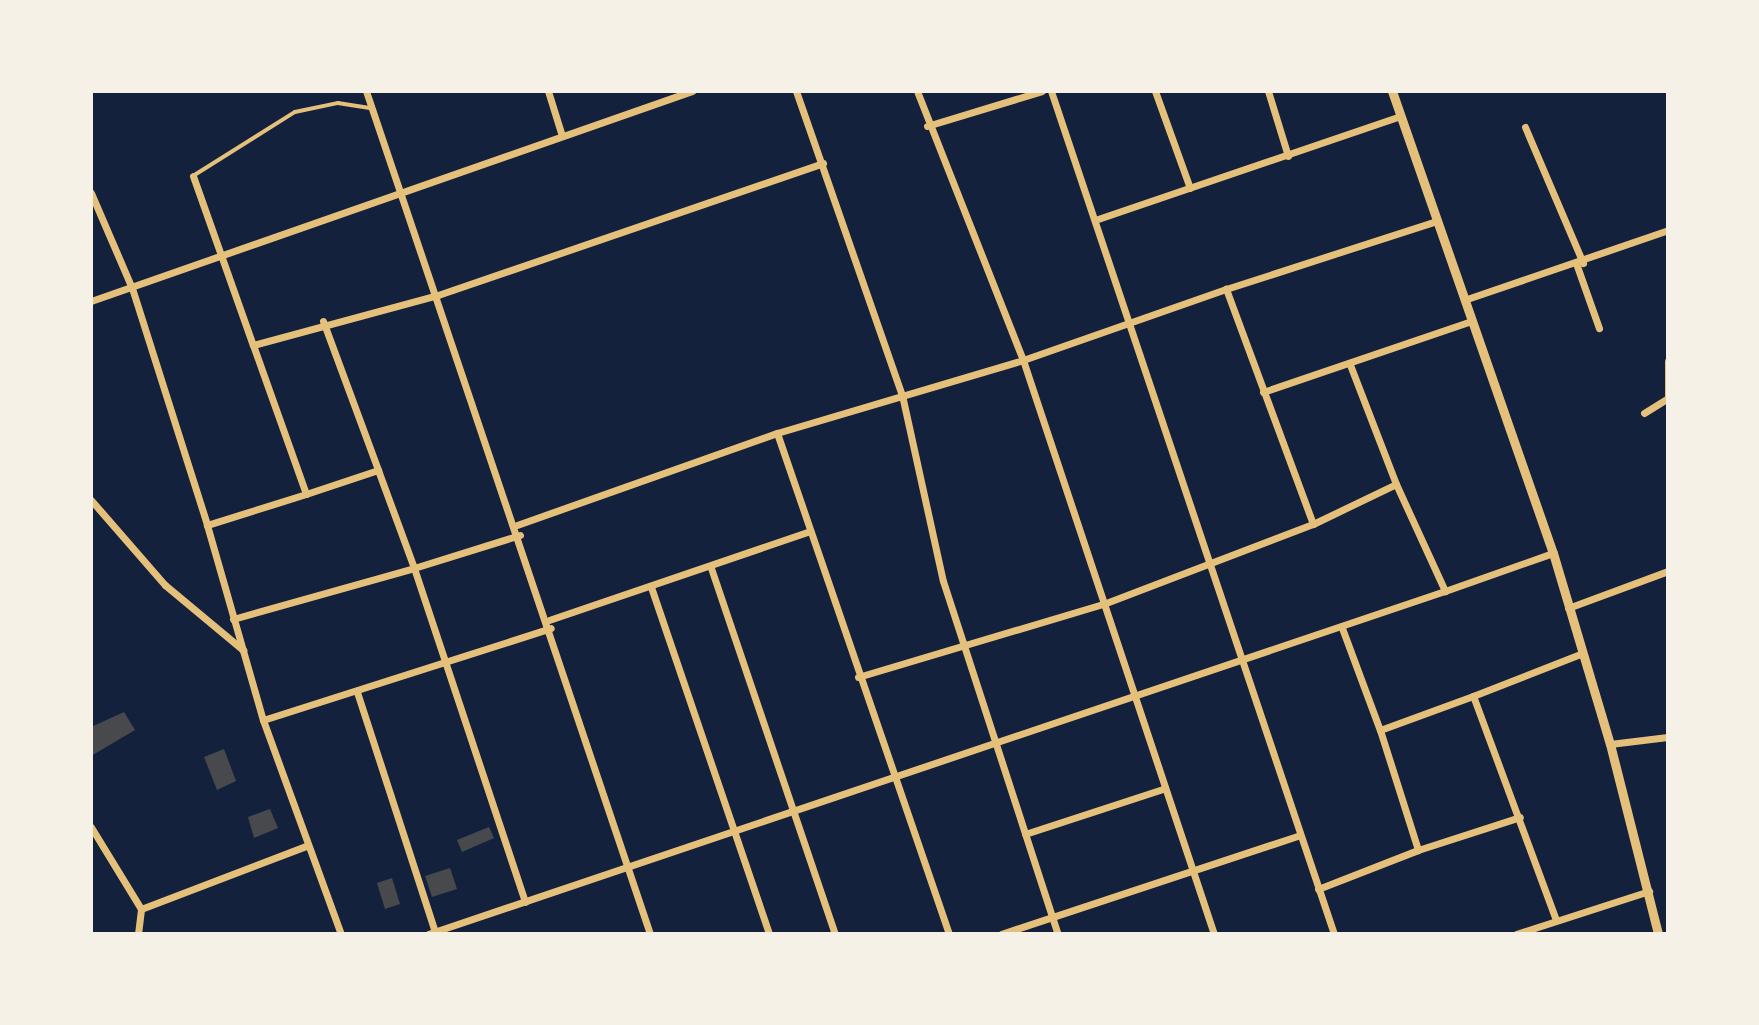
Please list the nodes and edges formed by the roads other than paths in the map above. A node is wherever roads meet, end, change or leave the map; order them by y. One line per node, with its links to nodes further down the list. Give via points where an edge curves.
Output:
1 (366, 91): 13 (street)
2 (548, 91): 17 (street)
3 (664, 91): 12 (street)
4 (692, 91): 12 (street)
5 (796, 91): 19 (street)
6 (917, 91): 15 (street)
7 (1042, 91): 15 (street)
8 (1051, 91): 24 (street)
9 (1155, 91): 21 (street)
10 (1268, 91): 18 (street)
11 (1392, 91): 14 (street)
12 (667, 100): 17 (street)
13 (372, 108): 20 (lane, via 338,103 295,112); 22 (street)
14 (1400, 116): 18 (street); 25 (street)
15 (927, 125): 39 (street)
16 (1525, 127): 28 (street)
17 (562, 136): 22 (street)
18 (1288, 156): 21 (street)
19 (823, 163): 31 (street); 43 (street)
20 (193, 176): 27 (street)
21 (1190, 188): 24 (street)
22 (400, 191): 27 (street); 31 (street)
23 (91, 192): 29 (street)
24 (1095, 220): 36 (street)
25 (1436, 220): 30 (street); 32 (street)
26 (1668, 230): 28 (street)
27 (225, 254): 29 (street); 38 (street)
28 (1580, 264): 32 (street); 37 (street)
29 (132, 288): 33 (street); 51 (street)
30 (1226, 289): 36 (street); 42 (street)
31 (438, 295): 34 (street); 52 (street)
32 (1464, 300): 35 (street)
33 (91, 301)
34 (323, 321): 38 (street); 46 (street)
35 (1472, 321): 41 (street); 55 (street)
36 (1128, 323): 39 (street); 56 (street)
37 (1599, 328)
38 (253, 345): 48 (street)
39 (1023, 360): 43 (street); 62 (street)
40 (1668, 361): 44 (street, via 1668,398)
41 (1350, 365): 42 (street); 47 (street)
42 (1263, 392): 50 (street)
43 (902, 395): 45 (street); 67 (street)
44 (1644, 413)
45 (777, 433): 52 (street); 53 (street)
46 (377, 470): 48 (street); 57 (street)
47 (1396, 484): 50 (street); 61 (street)
48 (306, 494): 51 (street)
49 (91, 499): 68 (street, via 165,584)
50 (1312, 524): 56 (street)
51 (207, 525): 64 (street)
52 (517, 525): 54 (street)
53 (810, 531): 58 (street); 72 (street)
54 (520, 535): 57 (street); 65 (street)
55 (1553, 553): 61 (street); 63 (street)
56 (1208, 565): 62 (street); 71 (street)
57 (414, 568): 64 (street); 70 (street)
58 (711, 568): 60 (street); 83 (street)
59 (1668, 571): 63 (street)
60 (651, 587): 65 (street); 86 (street)
61 (1446, 591): 66 (street)
62 (1105, 603): 67 (street); 75 (street)
63 (1568, 608): 69 (street)
64 (233, 619): 68 (street)
65 (550, 624): 70 (street); 91 (street)
66 (1342, 628): 71 (street); 77 (street)
67 (963, 643): 72 (street); 79 (street)
68 (244, 651): 76 (street)
69 (1583, 653): 74 (street); 80 (street)
70 (445, 661): 73 (street); 95 (street)
71 (1243, 662): 75 (street); 88 (street)
72 (858, 677): 81 (street)
73 (357, 692): 76 (street); 99 (street)
74 (1473, 696): 77 (street); 84 (street)
75 (1135, 697): 79 (street); 82 (street)
76 (263, 720): 89 (street)
77 (1380, 730): 90 (street)
78 (1668, 737): 80 (street)
79 (995, 744): 81 (street); 87 (street)
80 (1610, 744): 94 (street)
81 (894, 776): 83 (street); 105 (street)
82 (1163, 789): 87 (street); 92 (street)
83 (790, 811): 86 (street); 104 (street)
84 (1520, 817): 90 (street); 98 (street)
85 (91, 827): 96 (street)
86 (734, 832): 91 (street); 103 (street)
87 (1025, 834): 97 (street)
88 (1298, 836): 92 (street); 93 (street)
89 (306, 846): 96 (street); 101 (street)
90 (1418, 850): 93 (street)
91 (627, 867): 95 (street); 102 (street)
92 (1192, 869): 97 (street); 108 (street)
93 (1318, 889): 109 (street)
94 (1649, 891): 98 (street); 111 (street)
95 (525, 902): 99 (street)
96 (141, 909): 100 (street)
97 (1052, 916): 106 (street); 107 (street)
98 (1556, 920): 110 (street)
99 (431, 933)
100 (138, 934)
101 (341, 934)
102 (650, 934)
103 (769, 934)
104 (835, 934)
105 (949, 934)
106 (1001, 934)
107 (1058, 934)
108 (1214, 934)
109 (1334, 934)
110 (1516, 934)
111 (1658, 934)

